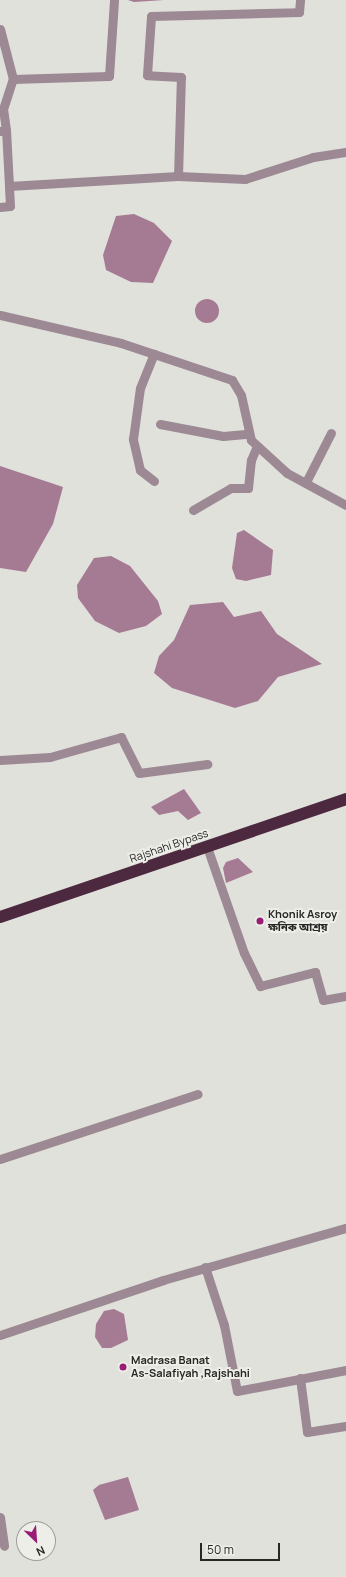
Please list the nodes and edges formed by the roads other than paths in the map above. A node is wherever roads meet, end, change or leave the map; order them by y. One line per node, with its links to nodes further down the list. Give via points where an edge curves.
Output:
1 (114, 0): 4 (street, via 109,76)
2 (300, 0): 7 (street, via 299,12 151,16 147,75 181,77)
3 (0, 29): 4 (street)
4 (13, 80): 5 (street, via 4,109)
5 (3, 130): 8 (street)
6 (346, 152): 7 (street, via 314,157 245,179)
7 (178, 176): 8 (street)
8 (9, 186): 9 (street, via 10,206)
9 (0, 207)
10 (0, 315): 11 (street, via 121,343)
11 (154, 354): 14 (street, via 232,380 241,395); 16 (street, via 140,388 133,439 140,470)
12 (160, 424): 14 (street, via 223,436)
13 (331, 433): 17 (street)
14 (248, 434): 15 (street)
15 (257, 446): 17 (street, via 288,473); 19 (street, via 251,460 248,488 231,488)
16 (154, 481)
17 (306, 482): 18 (street)
18 (346, 505)
19 (193, 510)
20 (0, 760): 21 (street, via 50,757 121,737 139,773)
21 (207, 764)
22 (346, 799): 23 (highway, Rajshahi Bypass)
23 (207, 847): 24 (highway, Rajshahi Bypass); 25 (street, via 244,952 260,986 315,972 323,1000)
24 (0, 917)
25 (346, 996)
26 (198, 1094): 27 (street)
27 (0, 1159)
28 (346, 1228): 29 (street)
29 (205, 1267): 30 (street); 32 (street, via 224,1325 237,1391)
30 (0, 1335)
31 (346, 1370): 32 (street)
32 (300, 1378): 33 (street, via 307,1432)
33 (346, 1426)
34 (0, 1517): 35 (street)
35 (4, 1546)

